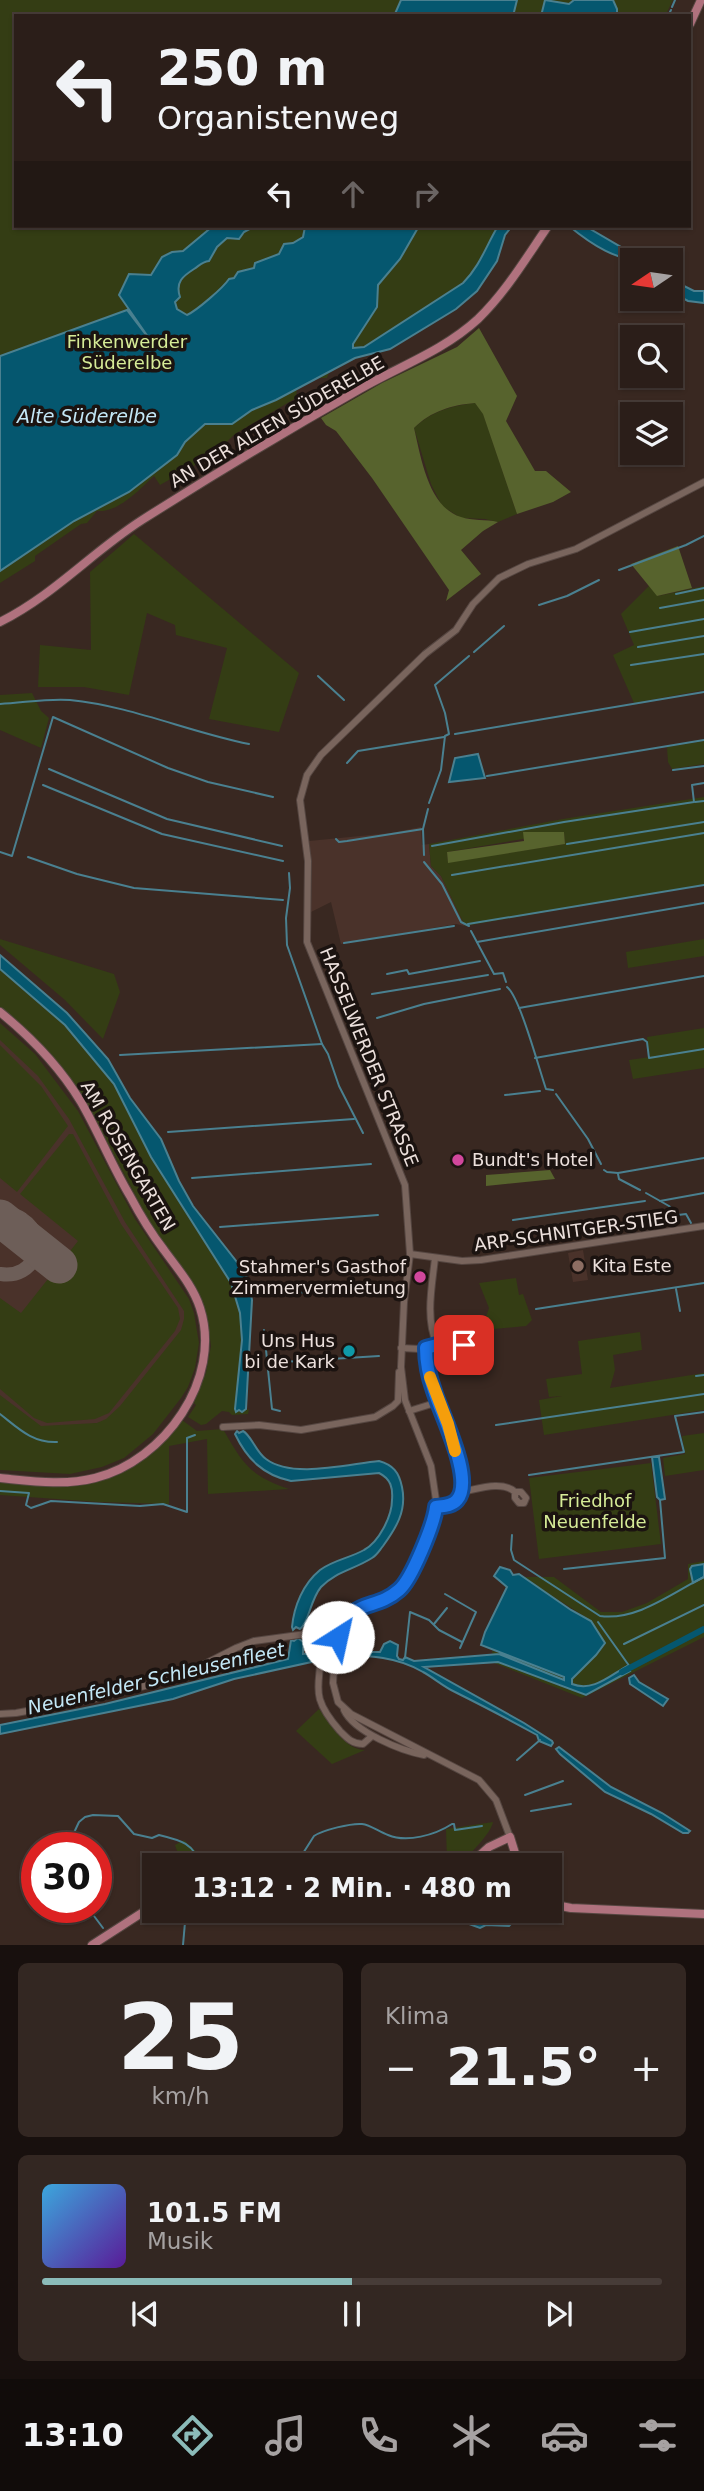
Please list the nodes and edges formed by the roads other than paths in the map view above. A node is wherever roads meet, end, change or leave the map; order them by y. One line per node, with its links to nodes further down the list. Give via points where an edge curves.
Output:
1 (701, 0): 2 (main road)
2 (691, 22)
3 (547, 228): 5 (main road, AN DER ALTEN SÜDERELBE, via 499,297 464,331 156,511 48,594)
4 (704, 482): 8 (street, HASSELWERDER STRASSE, via 576,549 499,578 456,630 425,653 335,739 304,781 300,800 308,861 307,942 400,1171 407,1198)
5 (0, 622)
6 (0, 1012): 18 (main road, AM ROSENGARTEN, via 41,1050 80,1101 135,1206 193,1291 204,1320 206,1345 202,1372 189,1402 136,1460 80,1482)
7 (704, 1226): 9 (street, ARP-SCHNITGER-STIEG, via 481,1260)
8 (410, 1254): 9 (street, ARP-SCHNITGER-STIEG); 12 (street, HASSELWERDER STRASSE)
9 (435, 1258): 11 (street, via 429,1312)
10 (483, 1342): 11 (street)
11 (437, 1345): 13 (street)
12 (401, 1348): 13 (street); 14 (street, HASSELWERDER STRASSE)
13 (426, 1348): 15 (street)
14 (401, 1367): 16 (street, HASSELWERDER STRASSE); 17 (street, via 398,1401 375,1417 301,1430)
15 (438, 1402): 16 (street); 19 (street, via 452,1438)
16 (409, 1410): 21 (street, HASSELWERDER STRASSE, via 431,1466)
17 (223, 1427)
18 (0, 1478)
19 (461, 1492): 20 (street, via 501,1485); 21 (street, via 451,1505)
20 (515, 1492)
21 (436, 1507): 22 (street, HASSELWERDER STRASSE, via 432,1527 405,1584 392,1595 359,1608 343,1624 333,1678 336,1699)
22 (344, 1709): 24 (street, via 349,1719); 25 (street)
23 (0, 1714): 24 (street, via 99,1698 165,1681 245,1644 306,1634 318,1639 317,1691 325,1712 352,1742 363,1744)
24 (372, 1736): 25 (street)
25 (431, 1756): 26 (street, via 485,1785)
26 (510, 1837): 27 (main road); 28 (main road)
27 (483, 1853)
28 (515, 1853)
29 (562, 1906): 31 (main road)
30 (142, 1913): 32 (main road)
31 (704, 1914)
32 (92, 1945)

